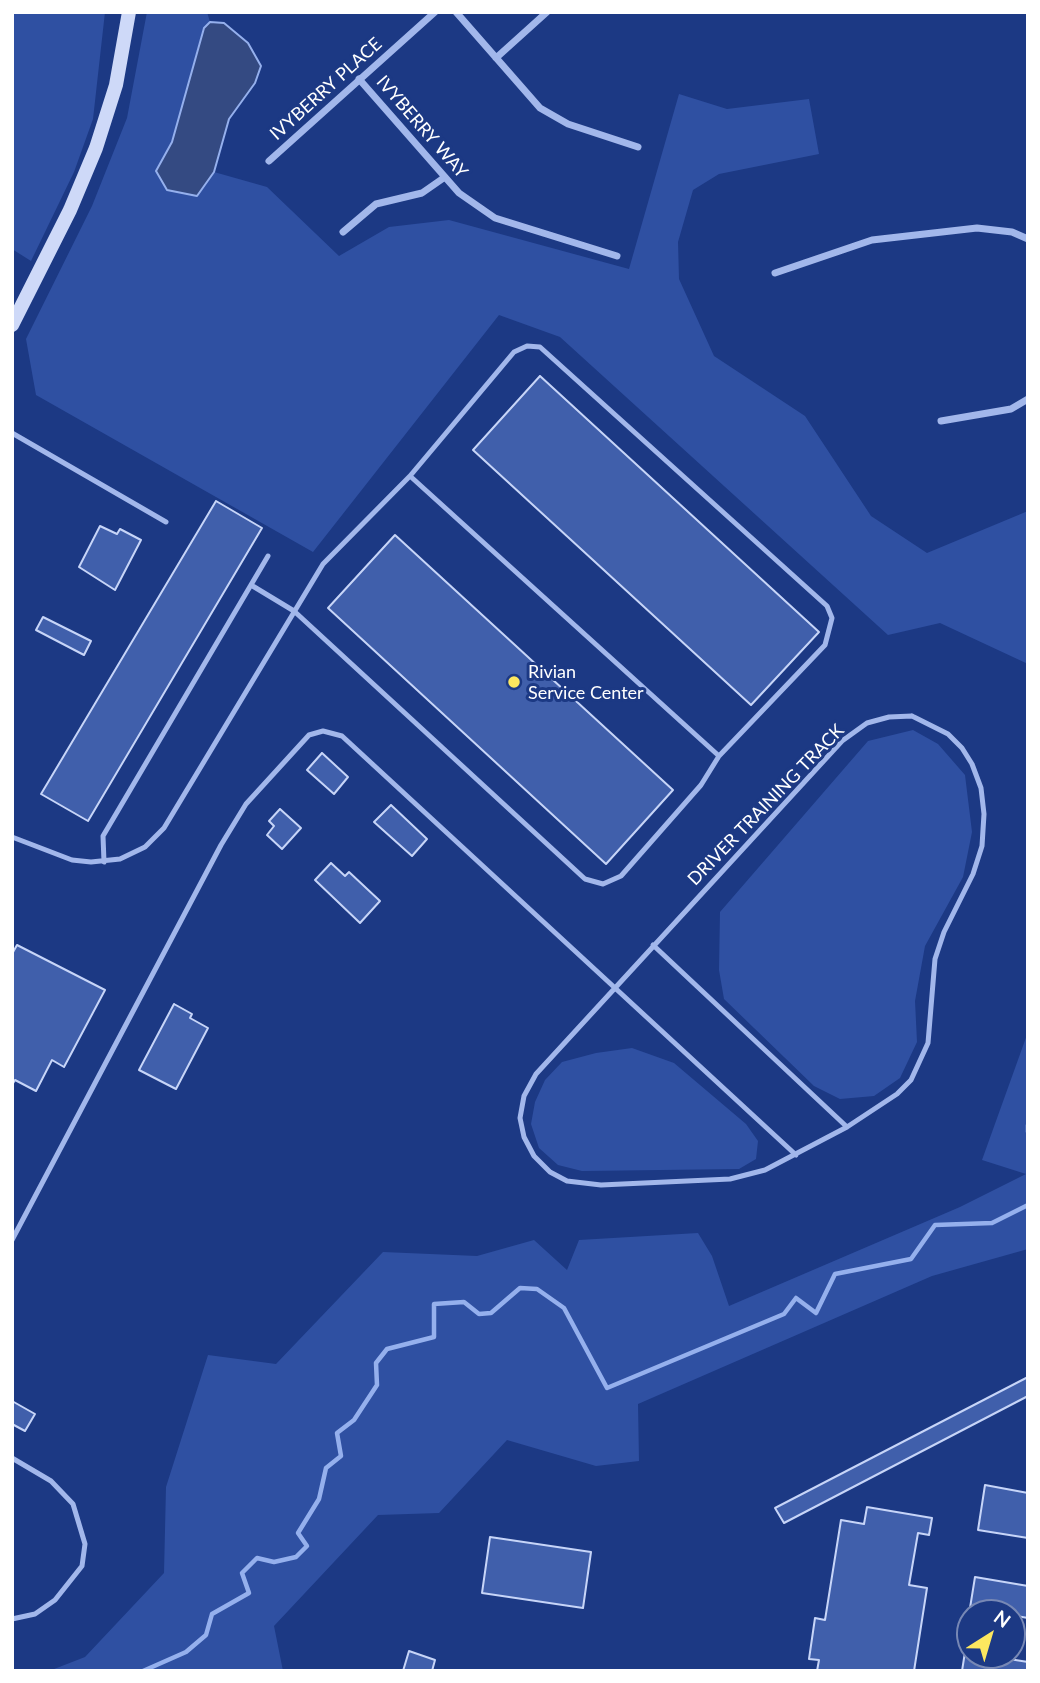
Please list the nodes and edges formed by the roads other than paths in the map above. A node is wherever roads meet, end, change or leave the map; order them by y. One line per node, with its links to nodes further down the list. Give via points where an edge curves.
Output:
1 (129, 12): 14 (main road, via 116,85 96,148)
2 (435, 12): 6 (street, IVYBERRY PLACE)
3 (456, 12): 5 (street)
4 (547, 12): 5 (street)
5 (496, 58): 7 (street, via 540,108 555,118)
6 (359, 79): 8 (street, IVYBERRY PLACE); 9 (street, IVYBERRY WAY)
7 (638, 148)
8 (269, 161)
9 (445, 177): 10 (street, via 422,193 376,204); 12 (street, IVYBERRY WAY, via 495,218)
10 (343, 232)
11 (1028, 239): 13 (street, via 977,228 872,240)
12 (617, 256)
13 (775, 273)
14 (12, 325)
15 (1028, 399): 16 (street, via 1011,409)
16 (941, 421)
17 (12, 433): 19 (lane)
18 (410, 475): 22 (lane, via 323,564); 23 (lane); 23 (lane, via 514,352 540,347 552,355 827,606 832,618 825,645)
19 (166, 522)
20 (268, 556): 21 (lane)
21 (251, 585): 22 (lane); 25 (lane, via 103,836)
22 (295, 611): 23 (lane, via 585,879 603,884 621,876 701,785); 25 (lane, via 164,828 145,847)
23 (719, 756)
24 (12, 837): 25 (lane, via 72,860)
25 (104, 862)
26 (653, 945): 27 (lane, DRIVER TRAINING TRACK); 28 (lane); 28 (lane, DRIVER TRAINING TRACK, via 842,741 867,723 912,716 948,734 972,764 981,788 982,846 935,960 928,1043 921,1064 897,1094)
27 (613, 987): 29 (lane); 29 (lane, DRIVER TRAINING TRACK, via 536,1074 524,1096 520,1118 524,1137 550,1172 567,1181 601,1185 730,1179 765,1170); 30 (lane, via 342,736 323,731 309,735 246,804 221,845)
28 (847, 1128): 29 (lane, DRIVER TRAINING TRACK)
29 (796, 1155)
30 (12, 1240)
31 (12, 1458): 32 (lane, via 51,1481 73,1504 85,1544 82,1566 55,1600 34,1614)
32 (12, 1619)

